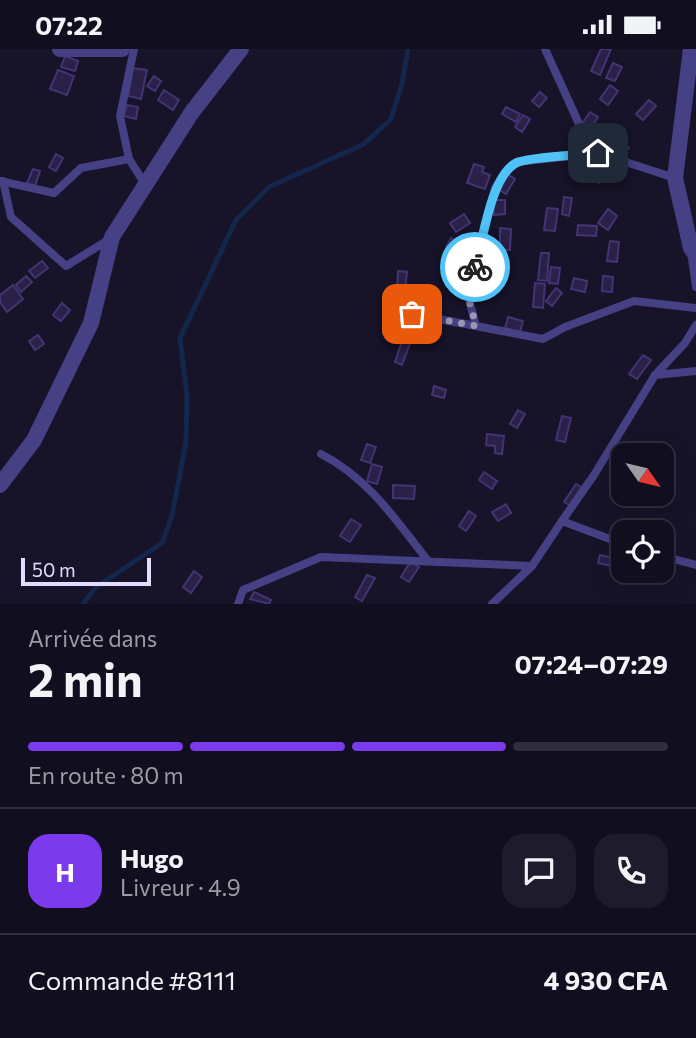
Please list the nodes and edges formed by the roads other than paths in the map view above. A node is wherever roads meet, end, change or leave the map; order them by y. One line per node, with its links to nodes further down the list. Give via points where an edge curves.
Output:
1 (60, 49): 2 (street)
2 (122, 49)
3 (134, 49): 8 (lane, via 120,117)
4 (240, 49): 11 (street, via 192,112)
5 (545, 49): 7 (lane, via 585,137)
6 (691, 49): 9 (street)
7 (598, 153): 9 (lane); 18 (lane, via 517,162 504,174 490,203 468,296)
8 (129, 159): 10 (lane, via 81,168 54,193); 11 (lane)
9 (675, 178): 13 (street)
10 (2, 181): 12 (lane, via 11,217 66,267)
11 (147, 186): 12 (street)
12 (113, 237): 22 (street, via 91,323 34,440)
13 (693, 252): 14 (lane)
14 (696, 287)
15 (696, 308): 18 (lane, via 634,301 543,339)
16 (412, 314): 18 (lane)
17 (696, 325): 20 (lane)
18 (476, 326)
19 (696, 371): 20 (lane)
20 (655, 375): 23 (lane)
21 (321, 454): 26 (lane, via 340,464 387,507)
22 (0, 485)
23 (562, 521): 24 (lane); 28 (lane)
24 (611, 539)
25 (674, 559): 27 (lane)
26 (428, 561): 28 (lane); 29 (lane, via 321,557 243,590)
27 (696, 565)
28 (532, 566): 30 (lane)
29 (238, 604)
30 (492, 604)

